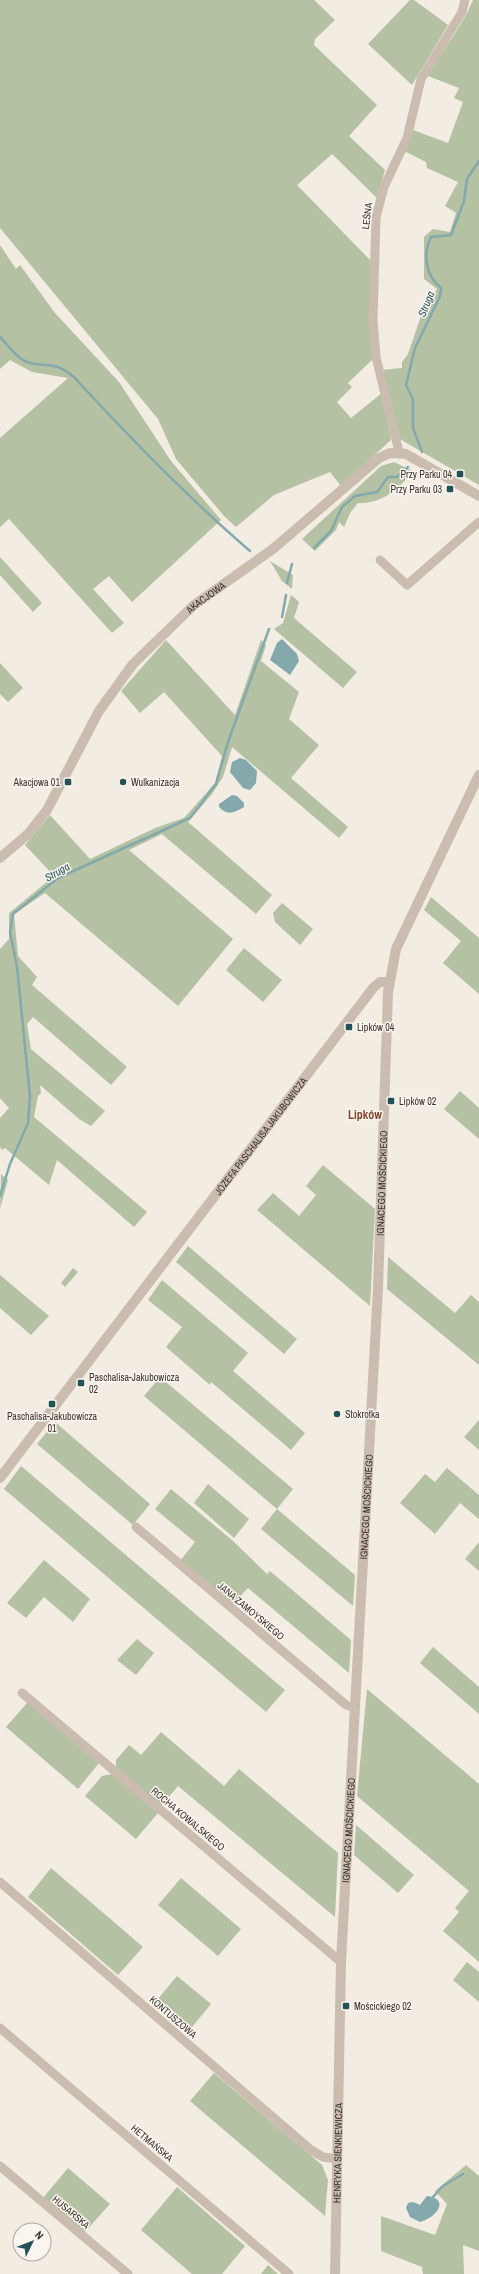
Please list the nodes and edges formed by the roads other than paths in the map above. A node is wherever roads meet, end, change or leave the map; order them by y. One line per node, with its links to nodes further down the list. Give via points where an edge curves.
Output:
1 (465, 0): 2 (street, LEŚNA, via 462,12 421,79 407,138 384,187 376,217 373,320 376,357)
2 (399, 452): 3 (street); 7 (street, AKACJOWA, via 380,458 273,549 210,593 181,617 133,664 94,721 47,810 28,834)
3 (479, 496)
4 (479, 522): 5 (street, via 407,585)
5 (380, 560)
6 (479, 775): 8 (street, via 396,949)
7 (0, 858)
8 (389, 982): 9 (street, JÓZEFA PASCHALISA JAKUBOWICZA, via 380,982 373,988); 12 (street, IGNACEGO MOŚCICKIEGO, via 378,1288)
9 (0, 1478)
10 (136, 1528): 12 (street, JANA ZAMOYSKIEGO, via 346,1705)
11 (22, 1692): 14 (street, ROCHA KOWALSKIEGO)
12 (355, 1708): 14 (street, IGNACEGO MOŚCICKIEGO)
13 (0, 1882): 17 (street, KONTUSZOWA, via 311,2150)
14 (341, 1962): 16 (street, IGNACEGO MOŚCICKIEGO)
15 (0, 2028): 20 (street, HETMAŃSKA)
16 (339, 2032): 17 (street, HENRYKA SIENKIEWICZA)
17 (337, 2159): 21 (street, HENRYKA SIENKIEWICZA)
18 (0, 2166): 19 (street, HUSARSKA)
19 (128, 2274)
20 (289, 2274)
21 (335, 2274)

